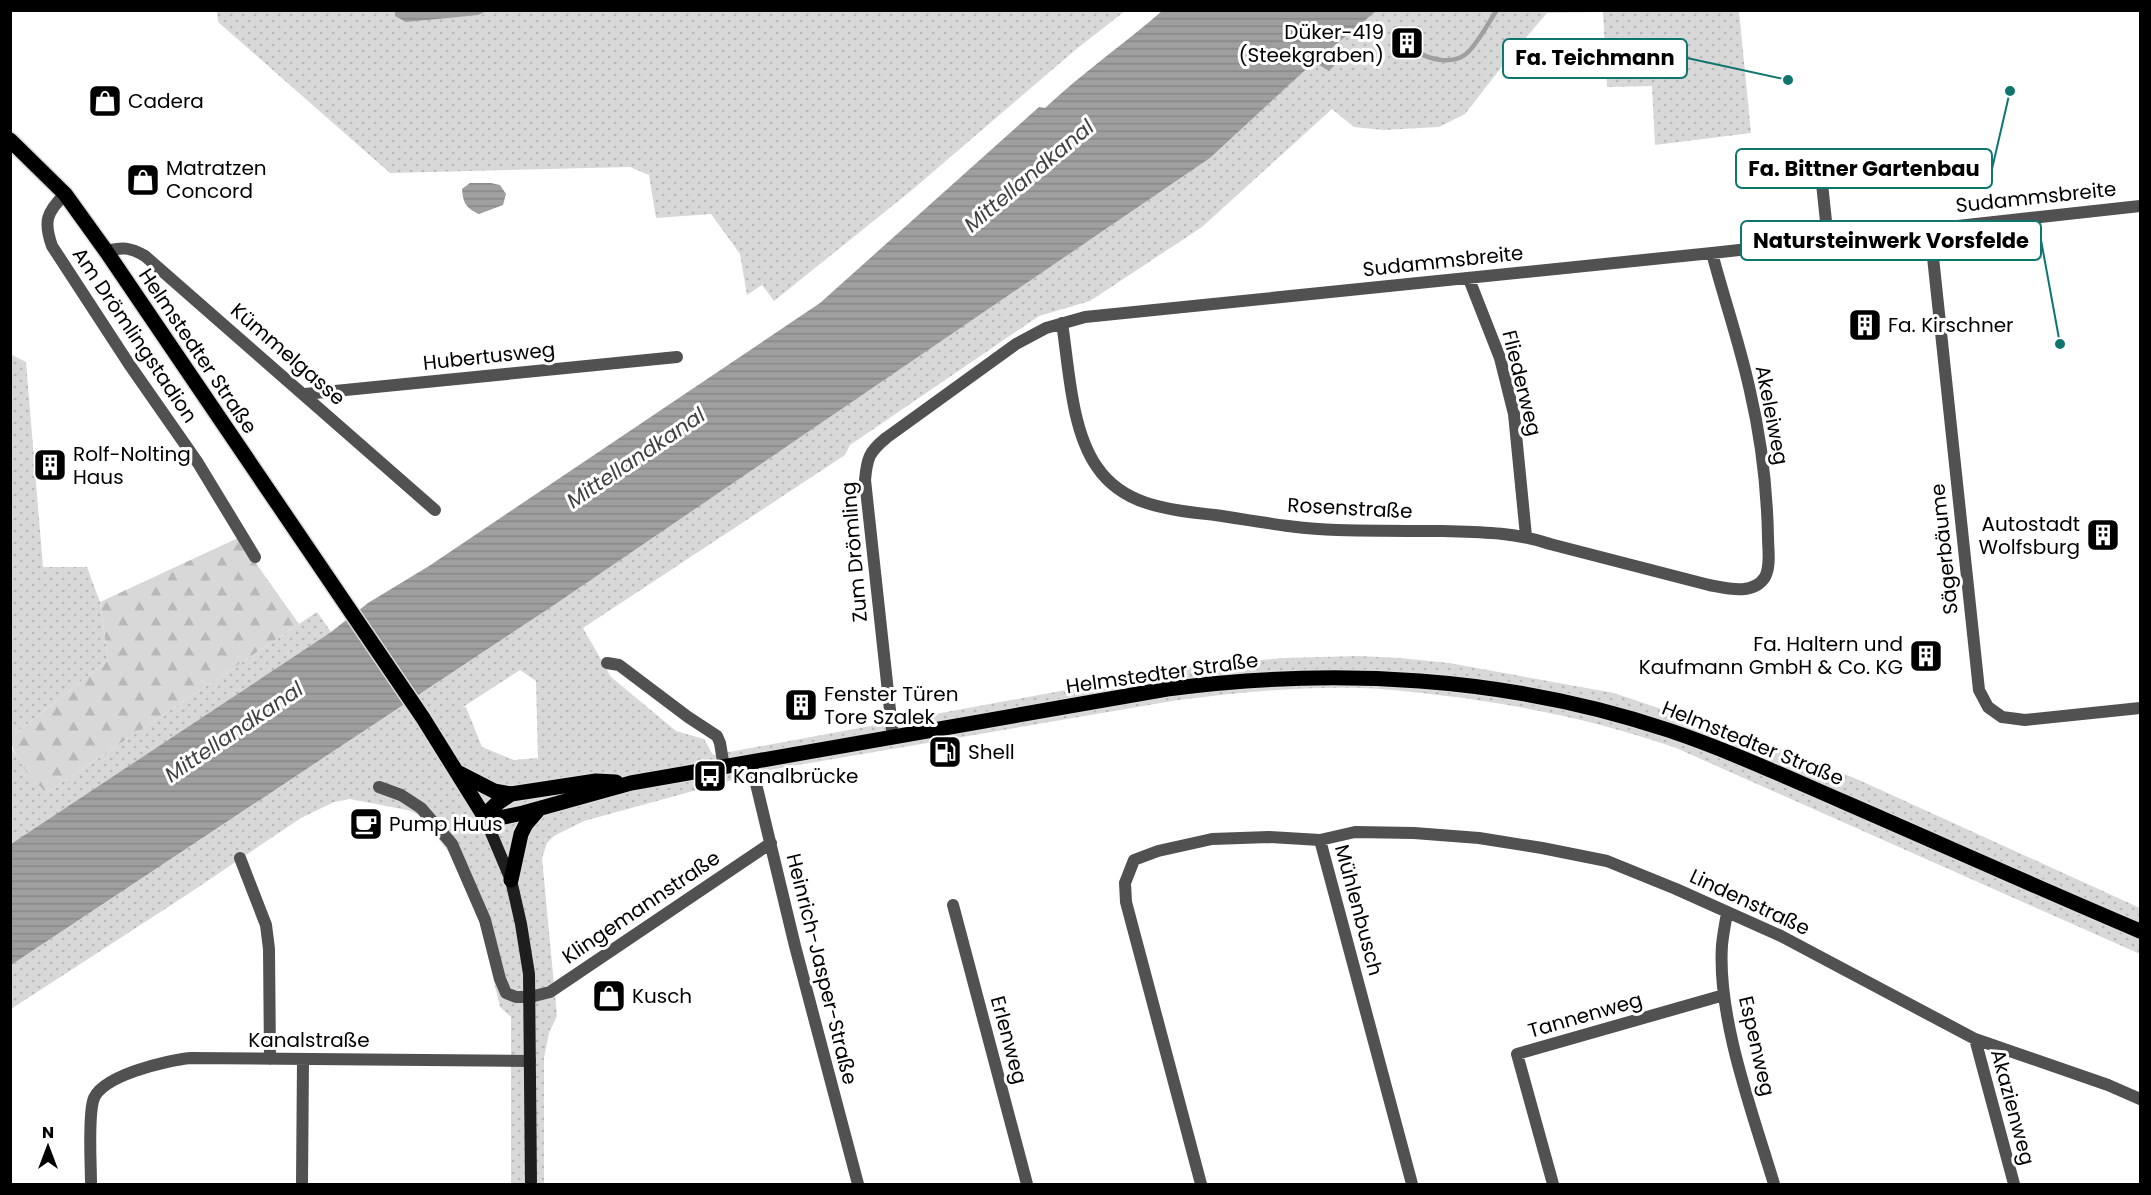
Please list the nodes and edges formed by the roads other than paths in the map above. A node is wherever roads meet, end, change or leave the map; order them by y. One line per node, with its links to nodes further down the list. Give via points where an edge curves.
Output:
1 (10, 140): 3 (main road, Helmstedter Straße)
2 (1821, 165): 6 (street)
3 (65, 194): 7 (main road, Helmstedter Straße); 15 (street, Am Drömlingstadion, via 52,206 47,218 52,246 198,463)
4 (2140, 206): 5 (street, Sudammsbreite)
5 (1930, 229): 6 (street, Sudammsbreite); 18 (street, Sägerbäume, via 1979,690 1988,707 2001,717 2025,720)
6 (1828, 240): 8 (street, Sudammsbreite)
7 (106, 251): 12 (street, Kümmelgasse, via 122,247 145,256); 22 (main road, Helmstedter Straße)
8 (1712, 253): 9 (street, Sudammsbreite); 16 (street, Akeleiweg, via 1750,391 1764,474 1768,560 1765,578)
9 (1469, 279): 10 (street, Sudammsbreite, via 1085,317); 14 (street, Fliederweg, via 1500,358 1514,414)
10 (1062, 323): 14 (street, Rosenstraße, via 1079,430 1087,451 1117,489 1131,497 1169,509 1297,527); 19 (street, Zum Drömling, via 1016,344 886,438 868,458 866,480)
11 (677, 357): 12 (street, Hubertusweg)
12 (305, 394): 13 (street, Kümmelgasse)
13 (435, 510)
14 (1526, 536): 16 (street, Rosenstraße, via 1709,585 1747,589)
15 (255, 557)
16 (1758, 585)
17 (607, 663): 21 (street, via 619,665 717,736)
18 (2140, 708)
19 (893, 738): 20 (main road, Helmstedter Straße); 34 (main road, Helmstedter Straße, via 1167,689 1238,681 1387,678 1485,687 1625,717 1714,746)
20 (751, 762): 21 (main road, Helmstedter Straße); 29 (street, Heinrich-Jasper-Straße)
21 (724, 767): 23 (main road, Helmstedter Straße)
22 (456, 771): 25 (main road, via 488,789); 27 (main road)
23 (631, 783): 25 (main road, Helmstedter Straße, via 596,781); 26 (main road, Helmstedter Straße)
24 (379, 788): 36 (street, via 401,795 421,808 452,844 484,920 506,993)
25 (512, 794): 27 (main road, Helmstedter Straße)
26 (541, 808): 27 (main road, Helmstedter Straße, via 504,817); 31 (main road, via 521,834)
27 (484, 816): 31 (main road)
28 (1320, 840): 33 (street, Lindenstraße, via 1356,832 1414,833 1542,848 1607,861); 47 (street, Mühlenbusch, via 1212,839 1134,860 1125,883 1126,902); 48 (street, Mühlenbusch)
29 (771, 843): 36 (street, Klingemannstraße, via 550,992); 45 (street, Heinrich-Jasper-Straße)
30 (240, 858): 38 (street, via 266,925)
31 (511, 880): 36 (main road, via 525,945)
32 (953, 905): 46 (street, Erlenweg)
33 (1727, 913): 35 (street, Espenweg, via 1722,946); 37 (street, Lindenstraße, via 1781,936)
34 (2140, 931)
35 (1724, 995): 49 (street, Tannenweg, via 1517,1054); 50 (street, Espenweg)
36 (530, 997): 40 (main road)
37 (1975, 1039): 41 (street, Lindenstraße); 51 (street, Akazienweg)
38 (270, 1059): 39 (street, Kanalstraße); 42 (street, Kanalstraße, via 191,1058 156,1063 107,1083 96,1094 92,1112)
39 (303, 1059): 40 (street, Kanalstraße); 43 (street)
40 (531, 1061): 44 (main road)
41 (2140, 1099)
42 (91, 1185)
43 (302, 1185)
44 (531, 1185)
45 (858, 1185)
46 (1027, 1185)
47 (1201, 1185)
48 (1412, 1185)
49 (1553, 1185)
50 (1774, 1185)
51 (2014, 1185)

